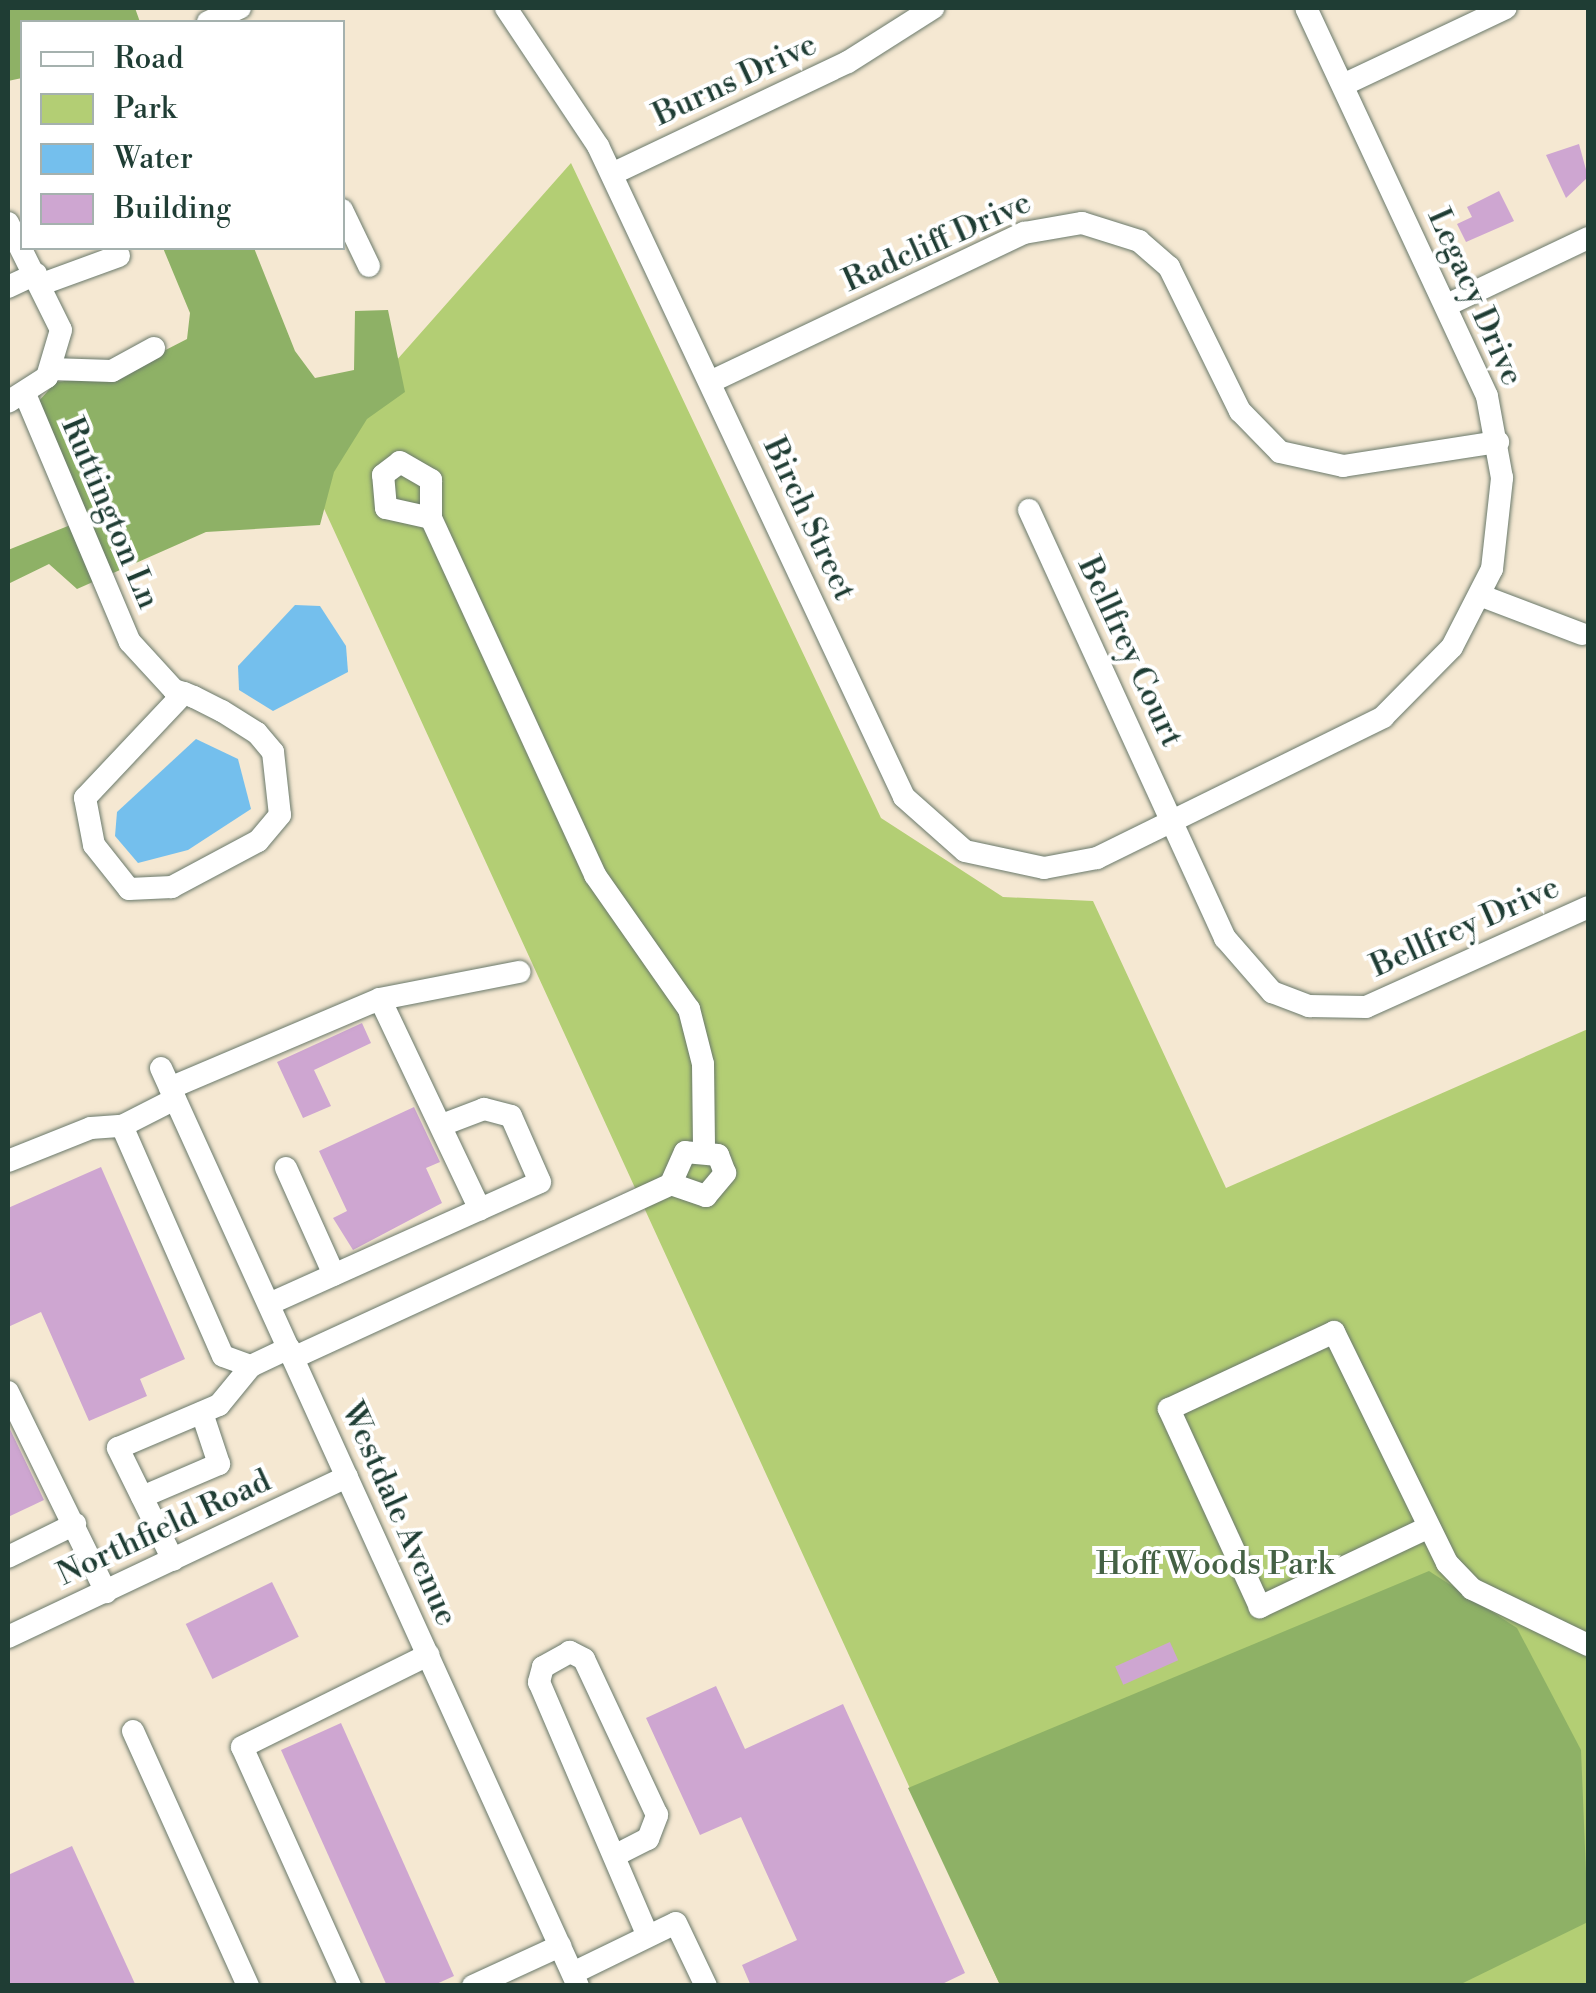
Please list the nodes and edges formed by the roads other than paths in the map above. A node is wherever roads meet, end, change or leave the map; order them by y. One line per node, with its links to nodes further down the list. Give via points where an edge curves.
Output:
1 (240, 8): 6 (street)
2 (506, 8): 8 (street, Birch Street)
3 (933, 8): 8 (street, Burns Drive, via 848,62)
4 (1306, 8): 7 (street, Legacy Drive)
5 (1506, 8): 7 (street)
6 (213, 20)
7 (1343, 85): 16 (street, Legacy Drive)
8 (612, 174): 19 (street, Birch Street)
9 (345, 216): 13 (street)
10 (1588, 238): 16 (street)
11 (23, 250): 14 (street)
12 (119, 256): 14 (street)
13 (369, 266)
14 (39, 279): 15 (street); 18 (street, via 61,330)
15 (8, 287)
16 (1447, 305): 21 (street, Legacy Drive)
17 (154, 348): 18 (street, via 112,371)
18 (51, 369): 20 (street)
19 (710, 382): 21 (street, Radcliff Drive, via 1024,234 1082,223 1121,232 1169,268 1240,411 1280,452 1343,466); 27 (street, Birch Street, via 891,775 922,819 988,860 1044,868 1097,858)
20 (22, 395): 26 (street, Ruttington Ln, via 130,642)
21 (1498, 442): 24 (street, Legacy Drive, via 1502,508)
22 (1030, 510): 27 (street, Bellfrey Court)
23 (431, 518): 34 (street, via 595,875 689,1009 702,1064)
24 (1482, 596): 25 (street); 27 (street, Legacy Drive, via 1434,670 1383,718)
25 (1582, 634)
26 (184, 693): 26 (street, Ruttington Ln, via 270,744 280,814 258,841 172,887 129,889 94,845 86,798)
27 (1172, 821): 28 (street, Bellfrey Drive, via 1242,966 1308,1006 1381,1002)
28 (1588, 907)
29 (519, 972): 30 (street)
30 (380, 999): 31 (street); 33 (street)
31 (169, 1085): 32 (street); 40 (street, Westdale Avenue)
32 (122, 1126): 35 (street, via 90,1128); 42 (street, via 223,1356)
33 (442, 1126): 38 (street); 38 (street, via 484,1109 512,1116 540,1182)
34 (704, 1150): 37 (street, via 674,1161); 37 (street, via 718,1155 718,1188 706,1196)
35 (8, 1161)
36 (286, 1168): 39 (street)
37 (671, 1184): 41 (street)
38 (480, 1210): 39 (street)
39 (334, 1275): 40 (street)
40 (269, 1304): 41 (street, Westdale Avenue)
41 (291, 1353): 42 (street); 45 (street, Westdale Avenue)
42 (251, 1366): 44 (street, via 235,1394)
43 (8, 1392): 47 (street)
44 (202, 1413): 46 (street, via 219,1464); 46 (street, via 118,1448)
45 (347, 1477): 50 (street, Northfield Road); 54 (street, Westdale Avenue)
46 (142, 1497): 50 (street)
47 (75, 1524): 49 (street); 51 (street)
48 (1425, 1529): 48 (street, via 1334,1332 1169,1409 1260,1607); 53 (street, via 1472,1589)
49 (8, 1557)
50 (173, 1560): 51 (street, Northfield Road)
51 (106, 1592): 52 (street, Northfield Road)
52 (8, 1637)
53 (1588, 1645)
54 (428, 1656): 58 (street, Westdale Avenue); 61 (street, via 242,1747)
55 (133, 1731): 60 (street)
56 (616, 1856): 56 (street, via 538,1682 542,1667 570,1652 584,1659 657,1815 648,1839); 57 (street)
57 (648, 1936): 59 (street); 63 (street, via 676,1923)
58 (560, 1946): 59 (street, Westdale Avenue); 62 (street)
59 (576, 1979)
60 (248, 1986)
61 (350, 1986)
62 (473, 1986)
63 (706, 1986)

